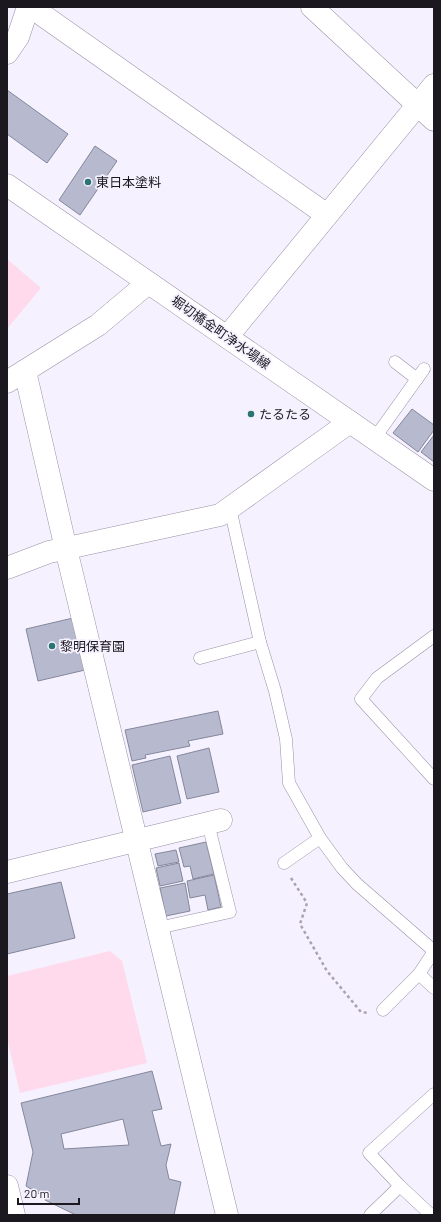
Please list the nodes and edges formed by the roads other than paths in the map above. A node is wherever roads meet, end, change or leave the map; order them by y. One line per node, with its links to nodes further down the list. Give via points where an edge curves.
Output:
1 (28, 7): 4 (street, via 18,37)
2 (31, 7): 9 (street)
3 (312, 7): 6 (street)
4 (7, 53)
5 (434, 85): 6 (street)
6 (417, 105): 7 (street); 9 (street)
7 (434, 120)
8 (7, 185): 10 (street, 堀切橋金町浄水場線)
9 (327, 215): 11 (street)
10 (148, 283): 11 (street, 堀切橋金町浄水場線); 13 (street, via 98,325)
11 (227, 337): 14 (street, 堀切橋金町浄水場線)
12 (395, 362): 15 (lane, via 421,374)
13 (16, 376): 18 (street)
14 (350, 422): 15 (street, 堀切橋金町浄水場線); 17 (street)
15 (374, 439): 16 (street, 堀切橋金町浄水場線)
16 (434, 480)
17 (230, 508): 18 (street, via 220,514); 21 (lane)
18 (66, 549): 19 (street, via 49,552); 26 (street)
19 (7, 568)
20 (434, 636): 23 (lane, via 377,678 361,699)
21 (260, 642): 22 (lane); 25 (lane, via 286,739 289,783)
22 (200, 658)
23 (434, 779)
24 (215, 822): 26 (street); 29 (lane, via 230,912)
25 (320, 838): 27 (lane); 30 (lane, via 357,884)
26 (136, 841): 28 (street); 29 (street)
27 (284, 863)
28 (7, 872)
29 (158, 928): 38 (street)
30 (434, 951): 31 (lane)
31 (419, 974): 32 (lane); 33 (lane)
32 (434, 988)
33 (384, 1010)
34 (434, 1094): 36 (lane, via 369,1153)
35 (7, 1186): 37 (street)
36 (400, 1186): 39 (lane); 40 (lane)
37 (14, 1215)
38 (227, 1215)
39 (370, 1215)
40 (431, 1215)

